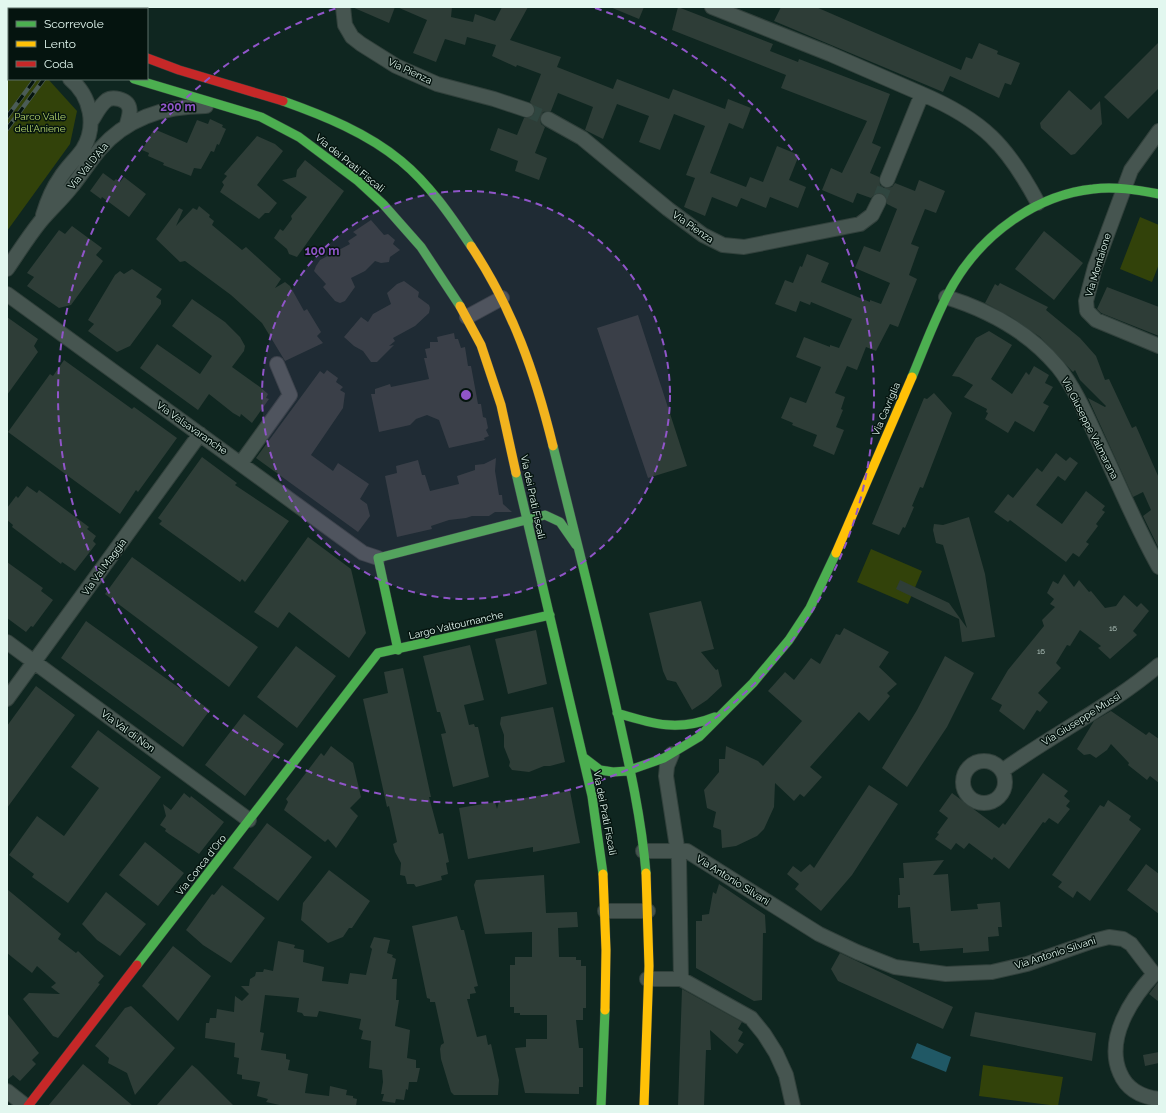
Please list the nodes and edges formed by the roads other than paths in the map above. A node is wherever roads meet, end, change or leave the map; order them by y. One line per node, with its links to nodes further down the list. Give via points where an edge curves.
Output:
1 (343, 7): 8 (street, Via Pienza, via 345,25 352,37 396,66 437,84)
2 (712, 7): 6 (street)
3 (148, 58): 22 (main road, via 311,110 341,123 382,147 409,168 439,202 477,254)
4 (71, 80): 10 (street, via 85,96)
5 (137, 80): 7 (main road, Via dei Prati Fiscali)
6 (922, 94): 13 (street); 17 (street, via 956,109 981,127 1014,161)
7 (223, 106): 11 (street, Via Val D'Ala, via 168,109 148,115); 23 (main road, Via dei Prati Fiscali, via 261,117 292,132 365,187 413,237)
8 (527, 110)
9 (548, 119): 16 (street, Via Pienza, via 582,138 687,224 712,241 728,247 744,247 860,224 872,214)
10 (92, 120): 11 (street, via 105,102 116,98 129,105 130,113); 18 (street, via 85,145 54,187)
11 (126, 127): 18 (street, Via Val D'Ala, via 101,148 70,190)
12 (1159, 131): 14 (street, Via Montaione, via 1133,165)
13 (887, 180)
14 (1124, 189): 15 (main road, Via Cavriglia); 17 (main road, Via Cavriglia, via 1098,188 1075,191); 24 (street, Via Montaione, via 1089,286 1087,308 1092,317 1099,322)
15 (1159, 194)
16 (879, 201)
17 (1038, 203): 21 (main road, Via Cavriglia, via 1019,214 983,245 961,272)
18 (40, 222): 19 (street, Via Val D'Ala)
19 (7, 269)
20 (7, 294): 26 (street, Via Valsavaranche)
21 (946, 297): 31 (street, Via Giuseppe Valmarana, via 982,310 1014,329 1040,348 1062,372 1088,418); 38 (main road, Via Cavriglia, via 810,610 776,661)
22 (502, 298): 23 (street); 29 (main road, via 532,368)
23 (467, 317): 28 (main road, Via dei Prati Fiscali, via 481,345 501,405)
24 (1159, 346)
25 (277, 364): 27 (street, via 290,395)
26 (200, 434): 27 (street, Via Valsavaranche); 35 (street, Via Val Maggia)
27 (241, 463): 30 (street, Via Valsavaranche, via 363,553)
28 (527, 521): 29 (main road, via 545,515 558,519); 30 (main road); 32 (main road, Via dei Prati Fiscali)
29 (582, 554): 39 (main road)
30 (378, 558): 34 (main road, Largo Valtournanche)
31 (1159, 567)
32 (550, 615): 34 (main road, Largo Valtournanche); 41 (main road, Via dei Prati Fiscali)
33 (8, 645): 35 (street, Via Val di Non)
34 (398, 650): 44 (main road, Via Conca d'Oro, via 378,653)
35 (35, 662): 37 (street, Via Val Maggia); 44 (street, Via Val di Non)
36 (1159, 665): 43 (street, Via Giuseppe Mussi, via 1119,696 1032,749)
37 (7, 699)
38 (725, 711): 39 (main road, Via Cavriglia, via 698,725 678,728 652,724); 40 (main road, Via Cavriglia, via 707,731)
39 (617, 713): 42 (main road)
40 (672, 754): 42 (main road, Via Cavriglia); 45 (street, via 666,776)
41 (583, 757): 42 (main road, Via Cavriglia, via 600,771 611,773); 47 (main road, Via dei Prati Fiscali, via 601,843)
42 (630, 770): 46 (main road, via 636,792)
43 (1002, 771)
44 (249, 820): 54 (main road, Via Conca d'Oro)
45 (678, 850): 46 (street, Via Antonio Silvani); 49 (street, Via Antonio Silvani, via 687,851 829,939 895,967 946,974 992,972 1027,964 1109,937 1123,939 1131,944); 51 (street)
46 (643, 851): 48 (main road)
47 (605, 911): 48 (street); 55 (main road, Via dei Prati Fiscali, via 606,974)
48 (648, 911): 50 (main road)
49 (1156, 970): 53 (street, Via Antonio Silvani, via 1142,987 1119,1030 1115,1056 1121,1076 1128,1086 1146,1096)
50 (647, 979): 51 (street); 56 (main road)
51 (681, 979): 57 (street, via 741,1011 758,1025 783,1068)
52 (7, 1090): 54 (street)
53 (1159, 1099)
54 (27, 1106)
55 (601, 1106)
56 (644, 1106)
57 (793, 1106)

